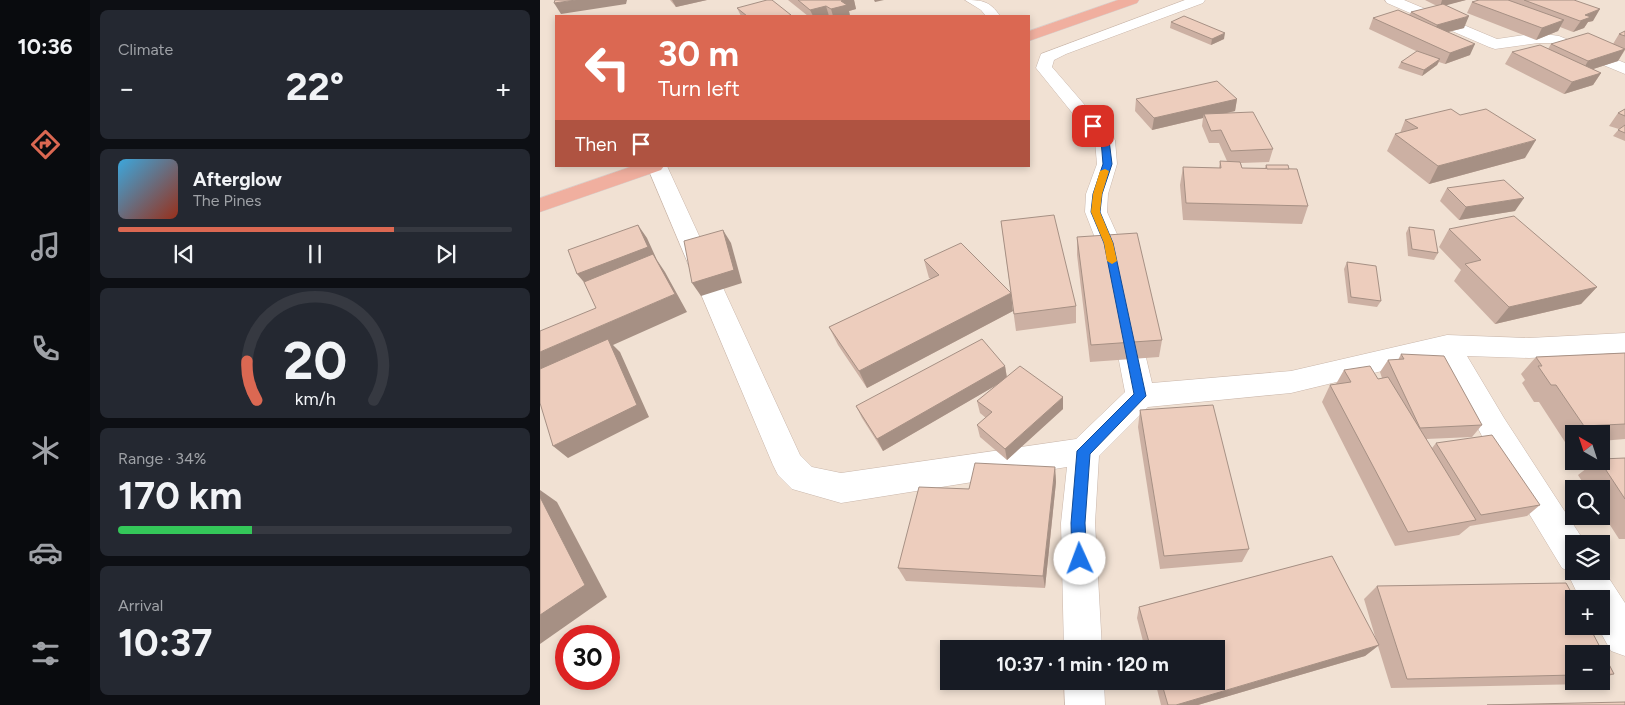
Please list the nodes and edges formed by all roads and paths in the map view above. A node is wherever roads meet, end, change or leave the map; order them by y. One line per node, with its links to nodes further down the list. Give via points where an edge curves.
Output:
1 (972, 0): 6 (street)
2 (1094, 0): 7 (highway)
3 (1132, 0): 8 (highway)
4 (1198, 0): 17 (street, via 1060,51 1047,57 1044,68 1105,140 1108,164 1097,194 1096,212 1109,243)
5 (1392, 0): 9 (street, via 1495,44 1554,39)
6 (993, 15)
7 (1030, 22)
8 (1030, 36)
9 (1625, 69)
10 (595, 167): 13 (highway)
11 (653, 167): 14 (highway)
12 (656, 167): 18 (street, via 788,465 803,479 841,488)
13 (540, 185)
14 (540, 206)
15 (1625, 343): 16 (street, via 1529,348)
16 (1447, 345): 17 (street, via 1291,382); 19 (street, via 1493,427)
17 (1140, 396): 18 (street)
18 (1084, 451): 22 (street, via 1078,523)
19 (1565, 542)
20 (1610, 613): 21 (street)
21 (1625, 637)
22 (1083, 640)
23 (1084, 690): 24 (street)
24 (1085, 705)

